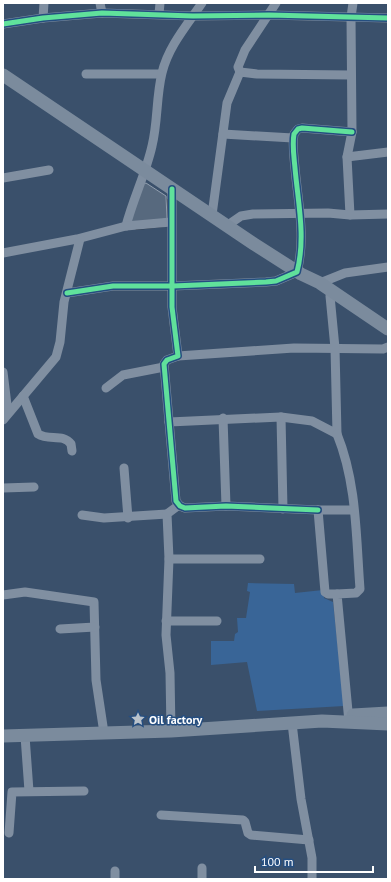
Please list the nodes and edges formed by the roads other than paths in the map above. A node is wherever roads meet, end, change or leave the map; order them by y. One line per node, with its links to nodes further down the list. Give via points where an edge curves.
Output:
1 (44, 3): 12 (street)
2 (100, 3): 7 (street)
3 (160, 3): 8 (street)
4 (202, 3): 10 (street)
5 (276, 3): 9 (street)
6 (353, 3): 11 (street)
7 (102, 13): 8 (street); 12 (street)
8 (159, 14): 10 (street)
9 (269, 15): 10 (street); 11 (street); 15 (street, via 245,50 238,67)
10 (193, 16): 17 (street, via 170,51)
11 (351, 16): 13 (street); 18 (street)
12 (43, 18): 14 (street)
13 (388, 18)
14 (3, 24)
15 (240, 72): 18 (street); 21 (street, via 227,103)
16 (86, 74): 17 (street)
17 (161, 74): 26 (street, via 153,144)
18 (351, 75): 20 (street)
19 (4, 79): 26 (main road)
20 (352, 132): 22 (street, via 300,128); 24 (street)
21 (223, 134): 22 (street); 29 (street)
22 (293, 138): 30 (street)
23 (388, 152): 24 (street)
24 (347, 157): 32 (street)
25 (49, 170): 27 (street)
26 (146, 170): 28 (main road); 35 (street, via 133,199)
27 (3, 178)
28 (172, 189): 29 (main road); 33 (street)
29 (212, 214): 34 (main road)
30 (301, 214): 32 (street); 34 (street, via 246,215); 39 (street)
31 (388, 214): 32 (street)
32 (350, 215)
33 (171, 222): 35 (street); 41 (street)
34 (228, 225): 39 (main road)
35 (126, 226): 36 (street)
36 (80, 239): 37 (street); 42 (street)
37 (3, 253)
38 (388, 267): 40 (street, via 346,273)
39 (299, 273): 40 (main road); 41 (street, via 276,281); 43 (main road)
40 (320, 283): 44 (main road)
41 (173, 286): 42 (street, via 113,286); 48 (street, via 172,307)
42 (67, 293): 52 (street, via 56,357)
43 (330, 296): 45 (main road); 46 (street)
44 (388, 329)
45 (388, 338)
46 (335, 348): 47 (street); 48 (street, via 294,348); 57 (street)
47 (388, 348)
48 (178, 356): 49 (street, via 166,360)
49 (164, 367): 51 (street, via 122,375); 56 (street)
50 (3, 372): 53 (street)
51 (106, 388)
52 (23, 396): 53 (street); 58 (street, via 38,434 64,438 72,444)
53 (6, 416)
54 (281, 416): 55 (street); 57 (street, via 312,421); 64 (street)
55 (223, 418): 56 (street); 63 (street)
56 (169, 422): 62 (street, via 175,498)
57 (337, 434): 66 (street, via 349,467)
58 (72, 451)
59 (124, 468): 69 (street)
60 (34, 487): 61 (street)
61 (3, 488)
62 (179, 505): 63 (street, via 188,508); 67 (street)
63 (226, 506): 64 (street)
64 (283, 509): 65 (street)
65 (318, 510): 66 (street); 72 (street, via 325,592)
66 (354, 510): 72 (street, via 360,589 356,593)
67 (167, 514): 69 (street); 70 (street)
68 (82, 515): 69 (street)
69 (128, 518)
70 (169, 559): 71 (street); 74 (street)
71 (260, 560)
72 (337, 594): 79 (street)
73 (3, 595): 76 (street, via 25,592 92,601 96,605)
74 (166, 621): 75 (street); 82 (street)
75 (216, 621)
76 (95, 627): 77 (street); 83 (street, via 96,680)
77 (60, 629)
78 (388, 713): 79 (main road)
79 (349, 719): 80 (main road); 81 (main road)
80 (292, 723): 82 (main road); 90 (street, via 300,799)
81 (388, 724)
82 (171, 731): 83 (main road)
83 (104, 733): 85 (main road)
84 (3, 736): 85 (main road)
85 (25, 736): 86 (street)
86 (29, 791): 87 (street); 89 (street, via 16,791 10,795)
87 (84, 791)
88 (161, 815): 90 (street, via 243,820 251,835)
89 (9, 833)
90 (309, 840): 93 (street)
91 (202, 868): 92 (street)
92 (202, 879)
93 (312, 879)

